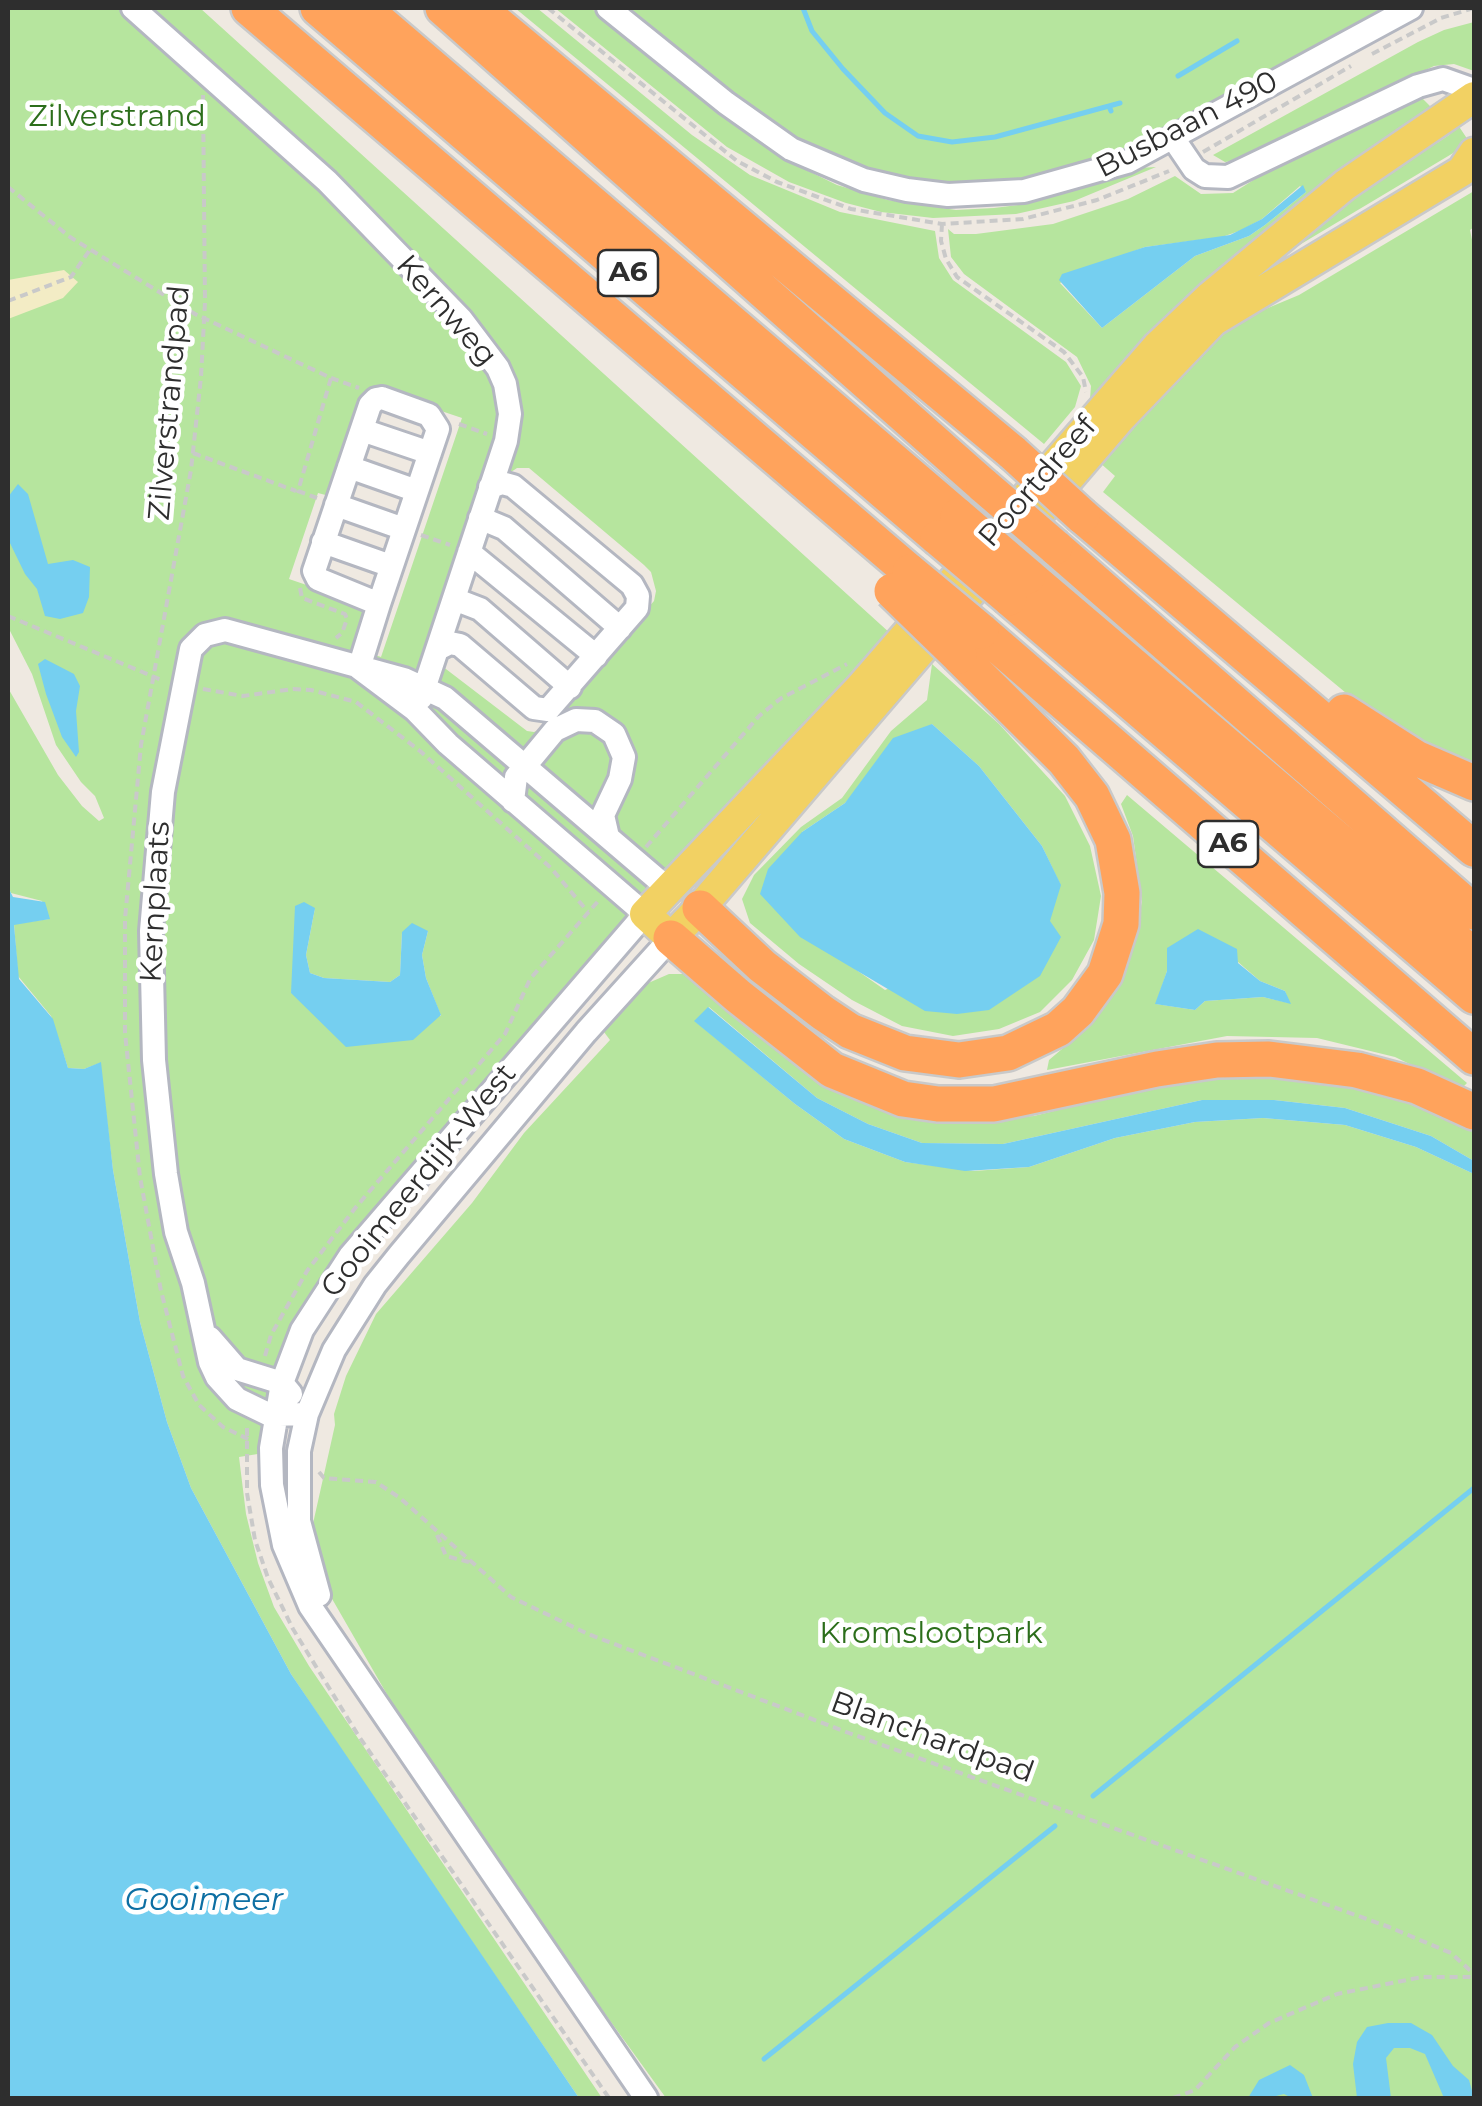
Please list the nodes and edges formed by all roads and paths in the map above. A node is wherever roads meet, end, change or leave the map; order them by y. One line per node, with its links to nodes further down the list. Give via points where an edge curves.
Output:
1 (133, 8): 10 (street, Kernweg)
2 (250, 8): 43 (highway, A6, bridge, via 859,530 901,582)
3 (318, 8): 33 (highway, A6)
4 (363, 8): 33 (highway, A6)
5 (444, 8): 59 (highway, A6, bridge)
6 (478, 8): 31 (highway, bridge)
7 (548, 8): 15 (path, via 737,161 851,209)
8 (608, 8): 12 (street, Busbaan 490, via 791,149 907,190 986,195 1056,184 1127,162)
9 (1411, 8): 12 (street, Busbaan 490)
10 (202, 70): 18 (path, Zilverstrandpad); 23 (street, Kernweg, via 327,181 461,319 506,384)
11 (1474, 93): 12 (street, via 1443,79 1418,86 1228,177 1194,169); 57 (main road, Poortdreef, via 1345,185 1157,347 860,688 790,758)
12 (1173, 138)
13 (1470, 166): 57 (main road, Poortdreef, via 1213,321)
14 (8, 187): 16 (path)
15 (942, 224)
16 (90, 249): 17 (path, via 71,277); 18 (path)
17 (8, 301)
18 (204, 318): 19 (path); 24 (path, Zilverstrandpad)
19 (331, 378): 20 (path); 28 (path)
20 (362, 389)
21 (435, 420): 22 (street, via 379,398 371,402); 23 (path); 25 (street)
22 (362, 430): 25 (street); 26 (street)
23 (506, 441): 27 (street, Kernweg)
24 (193, 453): 28 (path); 47 (path, Zilverstrandpad)
25 (430, 453): 29 (street)
26 (349, 467): 29 (street); 30 (street)
27 (490, 487): 32 (street, Kernweg); 42 (street, via 514,486 632,585 637,608)
28 (298, 491): 30 (path)
29 (417, 491): 34 (street)
30 (336, 505): 34 (street); 35 (street)
31 (1087, 509): 53 (highway, via 1358,722); 56 (highway)
32 (480, 518): 36 (street, Kernweg); 42 (street, via 504,528)
33 (948, 527): 38 (highway, A6, bridge)
34 (404, 529): 36 (path); 37 (street)
35 (323, 542): 37 (street); 40 (street, via 314,567 318,579)
36 (469, 552): 39 (street, Kernweg); 45 (street)
37 (391, 566): 40 (street)
38 (1019, 587): 62 (highway, A6); 63 (highway, A6)
39 (454, 599): 44 (street, Kernweg); 49 (street, via 480,608)
40 (379, 604): 46 (street)
41 (8, 616): 47 (path)
42 (620, 628): 45 (street)
43 (969, 644): 57 (highway, A6, via 1092,796 1113,840 1120,924 1105,974 1078,1011 1058,1029 1008,1053 959,1060 905,1053 814,1007); 64 (highway, A6)
44 (438, 649): 49 (street, via 460,645 539,710 552,708); 50 (street, Kernweg)
45 (596, 656): 49 (street)
46 (359, 668): 48 (street, Kernplaats, via 225,630 191,650); 50 (street, Kernplaats); 51 (street, Kernplaats)
47 (153, 678): 48 (path)
48 (183, 686): 58 (path, via 243,696 311,690 356,702 551,868); 66 (street, Kernplaats, via 156,859 151,1005 166,1174)
49 (570, 687)
50 (425, 688): 51 (street, Kernweg); 52 (street, Kernplaats)
51 (415, 710): 54 (street, Kernplaats)
52 (526, 766): 54 (street, via 513,784); 55 (street, Kernplaats); 55 (street, via 565,724 585,720 606,727 624,756 604,815)
53 (1474, 783)
54 (513, 801): 60 (street, Kernplaats)
55 (608, 837): 57 (street, Kernplaats)
56 (1474, 849)
57 (686, 900): 60 (main road, Poortdreef); 61 (main road, Poortdreef)
58 (588, 912)
59 (1474, 912)
60 (645, 914): 61 (main road, Kernplaats); 67 (street, Gooimeerdijk-West, via 350,1256 302,1330)
61 (672, 938): 65 (highway, via 832,1070 903,1098 994,1104 1157,1069 1269,1059 1388,1078); 68 (street, Gooimeerdijk-West, via 374,1286 334,1350)
62 (1474, 956)
63 (1474, 996)
64 (1474, 1057)
65 (1474, 1112)
66 (205, 1331): 67 (street, Kernplaats, via 237,1369); 69 (street, Kernplaats, via 210,1362 226,1390)
67 (282, 1383): 68 (street); 69 (street, Gooimeerdijk-West)
68 (307, 1414): 69 (street); 71 (street, Gooimeerdijk-West)
69 (274, 1417): 70 (street, Gooimeerdijk-West)
70 (271, 1448): 74 (street, Gooimeerdijk-West, via 284,1546 310,1606); 76 (path, via 245,1438 246,1493 268,1578 293,1629 358,1735)
71 (299, 1451): 72 (path, Blanchardpad, via 318,1455 324,1478 376,1482); 74 (street, Gooimeerdijk-West, via 300,1521 315,1585)
72 (436, 1531): 73 (path, Blanchardpad); 73 (path, via 446,1556)
73 (471, 1563): 75 (path, Blanchardpad, via 511,1597 588,1634 1389,1928 1451,1953)
74 (341, 1650): 77 (street, Gooimeerdijk-West)
75 (1474, 1976): 78 (path, via 1337,1994 1269,2023 1235,2047 1195,2090)
76 (609, 2098)
77 (646, 2098)
78 (1174, 2098)

